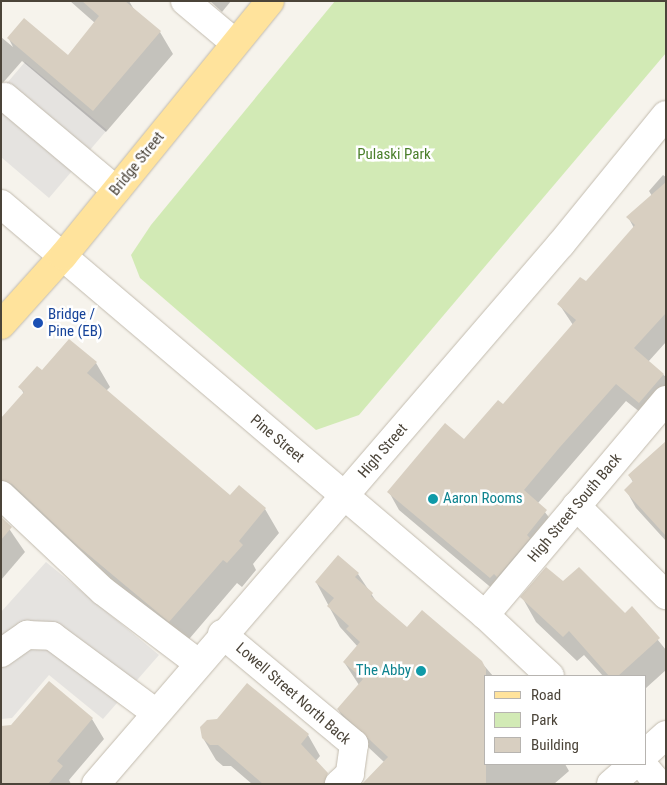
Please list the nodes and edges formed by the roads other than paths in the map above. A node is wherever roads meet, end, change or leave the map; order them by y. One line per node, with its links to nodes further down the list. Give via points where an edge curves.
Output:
1 (185, 1): 3 (street)
2 (270, 1): 3 (main road, Bridge Street)
3 (235, 44): 6 (main road, Bridge Street)
4 (5, 96): 6 (street)
5 (666, 115): 12 (street, High Street, via 561,244)
6 (116, 190): 8 (main road, Bridge Street)
7 (1, 204): 8 (street, Pine Street)
8 (63, 256): 9 (main road, Bridge Street); 12 (street, Pine Street)
9 (1, 325)
10 (666, 400): 13 (street, High Street South Back)
11 (1, 495): 18 (street, via 103,591)
12 (344, 495): 15 (street, Pine Street); 16 (street, High Street)
13 (576, 506): 14 (street); 15 (street, High Street South Back)
14 (666, 595)
15 (485, 615): 19 (street, Pine Street)
16 (222, 634): 18 (street, High Street); 26 (street, Lowell Street North Back, via 354,744 350,774)
17 (1, 653): 20 (street, via 27,635 52,636)
18 (198, 663): 20 (street, High Street)
19 (549, 675)
20 (156, 712): 25 (street, High Street)
21 (666, 735): 22 (street)
22 (647, 752)
23 (633, 765): 27 (street)
24 (643, 765): 28 (street)
25 (96, 784)
26 (339, 784)
27 (611, 784)
28 (660, 784)

